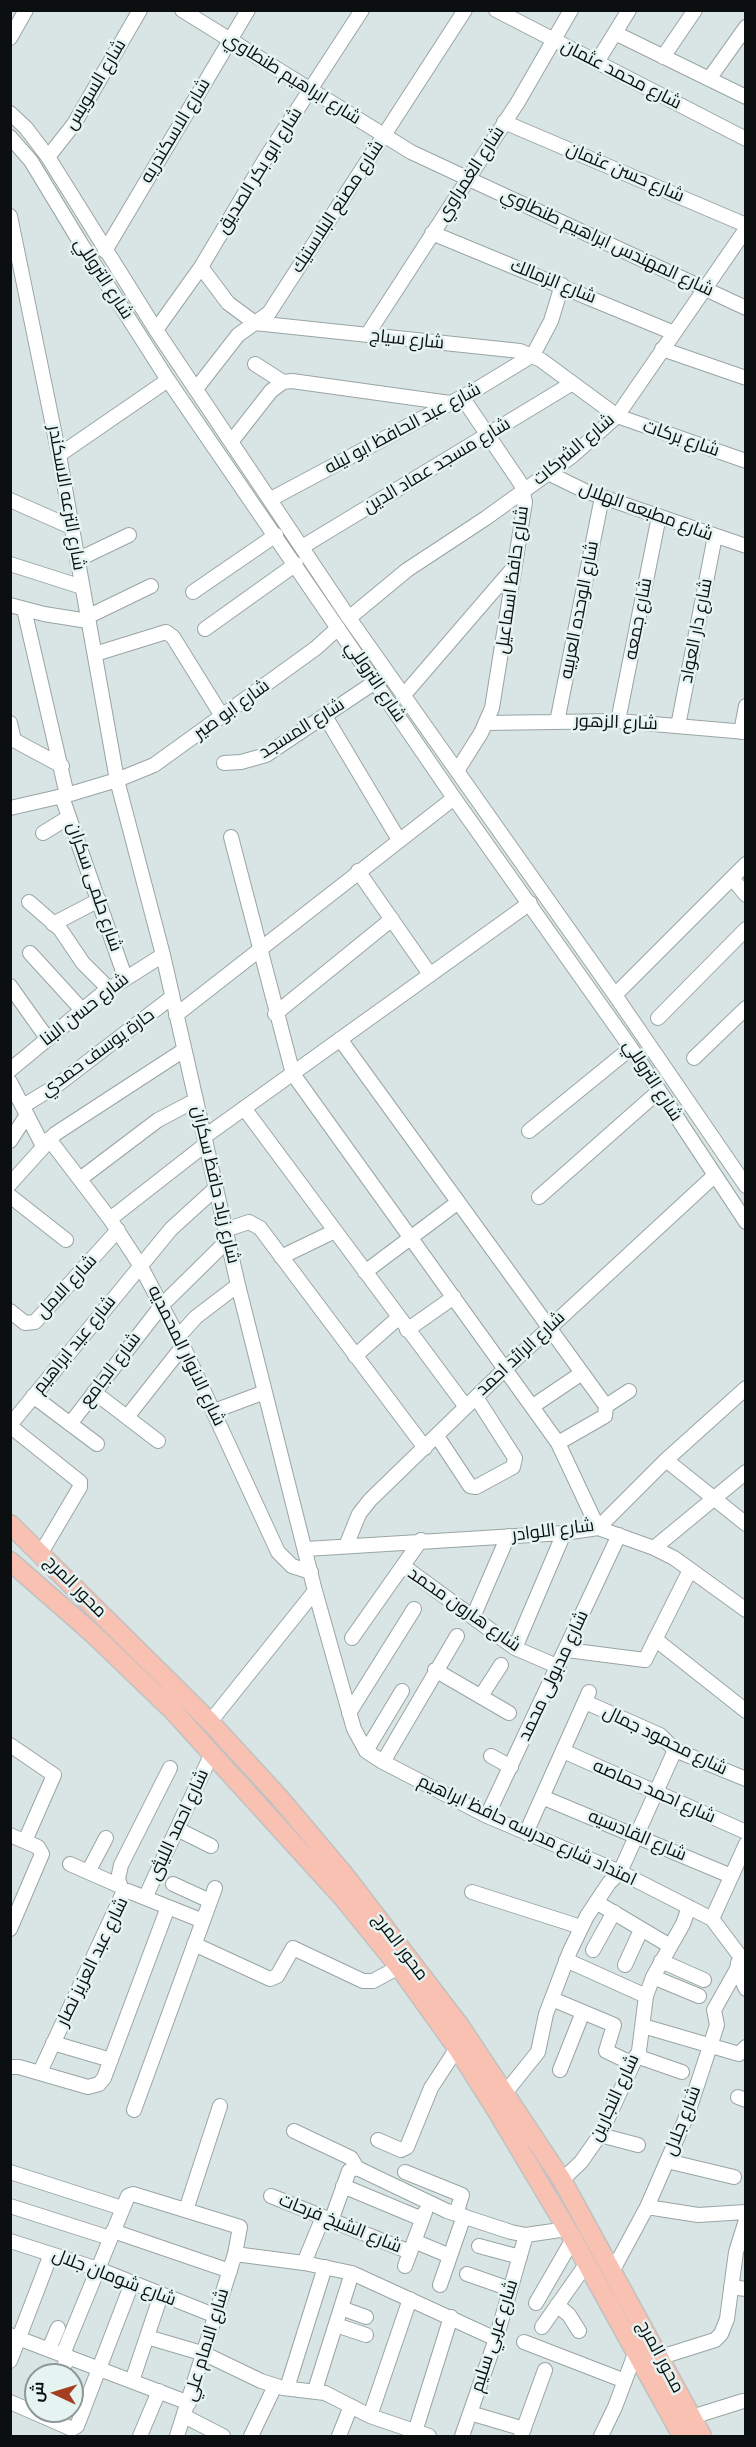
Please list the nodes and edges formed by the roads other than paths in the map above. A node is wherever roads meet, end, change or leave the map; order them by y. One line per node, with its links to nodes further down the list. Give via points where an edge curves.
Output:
1 (26, 10): 13 (street)
2 (140, 10): 26 (street, شارع السويس, via 74,124)
3 (182, 10): 14 (street, شارع ابراهيم طنطاوي)
4 (248, 10): 14 (street, شارع الاسكندريه)
5 (362, 10): 19 (street, شارع ابو بكر الصديق)
6 (465, 10): 24 (street, شارع مصنع البلاستيك)
7 (496, 10): 15 (street, شارع محمد عثمان)
8 (572, 10): 15 (street, شارع الغمراوي)
9 (629, 10): 12 (street)
10 (695, 10): 16 (street)
11 (746, 27): 18 (street)
12 (615, 33): 16 (street); 17 (street)
13 (10, 38)
14 (231, 40): 19 (street, شارع ابراهيم طنطاوي); 31 (street, شارع الاسكندريه)
15 (555, 40): 17 (street, شارع محمد عثمان); 22 (street, شارع الغمراوي)
16 (663, 57): 18 (street)
17 (597, 62): 25 (street, شارع محمد عثمان)
18 (709, 79): 20 (street)
19 (311, 90): 24 (street, شارع ابراهيم طنطاوي); 32 (street, شارع ابو بكر الصديق)
20 (746, 97)
21 (10, 113): 26 (street, شارع التروللي)
22 (504, 122): 27 (street, شارع الغمراوي); 30 (street, شارع حسن عثمان)
23 (10, 136): 44 (street, شارع التروللي, via 31,161)
24 (384, 136): 27 (street, شارع ابراهيم طنطاوي, via 429,162); 36 (street, شارع مصنع البلاستيك, via 268,313)
25 (746, 139)
26 (48, 157): 31 (street, شارع التروللي)
27 (468, 178): 29 (street, شارع الغمراوي); 34 (street, شارع المهندس ابراهيم طنطاوي)
28 (10, 216): 52 (street, شارع الترعه الاسكندر)
29 (432, 233): 33 (street, شارع الزمالك); 39 (street, شارع الغمراوي)
30 (744, 234): 34 (street, شارع الشركات)
31 (105, 251): 37 (street, شارع التروللي)
32 (201, 267): 36 (street, via 228,303); 37 (street, شارع ابو بكر الصديق)
33 (562, 285): 38 (street, شارع الزمالك); 41 (street, via 551,321)
34 (704, 288): 35 (street, شارع المهندس ابراهيم طنطاوي); 38 (street, شارع الشركات)
35 (746, 308)
36 (255, 323): 39 (street, شارع سياج); 47 (street, شارع مصنع البلاستيك, via 238,335)
37 (156, 330): 47 (street, شارع التروللي)
38 (674, 333): 40 (street, شارع الشركات)
39 (367, 335): 41 (street, شارع سياج)
40 (663, 349): 43 (street); 49 (street, شارع الشركات)
41 (533, 355): 46 (street, شارع سياج); 48 (street, شارع عبد الحافظ ابو ليله)
42 (255, 364): 45 (street)
43 (746, 378)
44 (168, 380): 52 (street); 62 (street, شارع التروللي)
45 (283, 382): 48 (street); 51 (street, via 271,391)
46 (571, 384): 49 (street, شارع سياج); 50 (street, شارع مسجد عماد الدين)
47 (196, 389): 51 (street, شارع التروللي)
48 (456, 400): 50 (street, شارع حافظ اسماعيل); 57 (street, شارع عبد الحافظ ابو ليله)
49 (617, 416): 53 (street, شارع بركات); 54 (street, شارع الشركات)
50 (488, 436): 55 (street, شارع حافظ اسماعيل); 65 (street, شارع مسجد عماد الدين)
51 (231, 442): 57 (street, شارع التروللي)
52 (60, 455): 60 (street, شارع الترعه الاسكندر)
53 (746, 461)
54 (548, 473): 55 (street, شارع الشركات); 56 (street, شارع مطبعه الهلال)
55 (524, 491): 69 (street, شارع حافظ اسماعيل); 75 (street, شارع الشركات, via 407,570)
56 (602, 496): 59 (street, شارع مطبعه الهلال); 84 (street, شارع الوحده العربيه)
57 (271, 499): 65 (street, شارع التروللي)
58 (10, 500): 60 (street)
59 (659, 516): 63 (street, شارع مطبعه الهلال); 83 (street, شارع جمعه)
60 (71, 527): 66 (street, شارع الترعه الاسكندر)
61 (129, 535): 66 (street)
62 (276, 535): 68 (street, شارع التروللي); 72 (street)
63 (715, 536): 64 (street, شارع مطبعه الهلال); 87 (street, شارع دار العواد)
64 (746, 546)
65 (302, 547): 75 (street, شارع التروللي)
66 (77, 560): 71 (street, شارع الترعه الاسكندر)
67 (10, 564): 71 (street)
68 (296, 564): 75 (street, شارع التروللي); 76 (street)
69 (516, 565): 79 (street); 86 (street, شارع حافظ اسماعيل, via 496,693)
70 (152, 586): 74 (street)
71 (82, 587): 74 (street, شارع الترعه الاسكندر)
72 (193, 592)
73 (17, 607): 74 (street); 91 (street, شارع حلمى سكران)
74 (87, 619): 77 (street, شارع الترعه الاسكندر)
75 (344, 623): 78 (street, شارع التروللي); 79 (street, شارع التروللي); 81 (street, شارع ابو صير)
76 (205, 629)
77 (95, 654): 81 (street, via 166,632); 93 (street, شارع الترعه الاسكندر)
78 (375, 682): 82 (street, شارع المسجد); 95 (street, شارع التروللي)
79 (404, 696): 92 (street, شارع التروللي)
80 (746, 706): 88 (street)
81 (222, 716): 93 (street, شارع ابو صير, via 154,765)
82 (325, 716): 90 (street, شارع المسجد, via 266,755); 100 (street)
83 (618, 721): 84 (street, شارع الزهور); 87 (street, شارع الزهور)
84 (557, 722): 86 (street, شارع الزهور)
85 (10, 723): 89 (street)
86 (486, 723): 92 (street, شارع حافظ اسماعيل)
87 (678, 726): 88 (street, شارع الزهور)
88 (743, 732)
89 (12, 739): 91 (street)
90 (224, 763)
91 (62, 766): 94 (street, شارع حلمى سكران)
92 (457, 771): 118 (street, شارع التروللي)
93 (117, 780): 94 (street, شارع ابو صير); 113 (street, شارع زياد حافظ سكران)
94 (65, 796): 96 (street, شارع ابو صير); 97 (street, شارع حلمى سكران)
95 (454, 798): 100 (street); 107 (street, شارع التروللي)
96 (10, 808)
97 (69, 817): 98 (street); 105 (street, شارع حلمى سكران)
98 (43, 833)
99 (231, 837): 111 (street)
100 (399, 840): 102 (street)
101 (746, 864): 103 (street)
102 (358, 871): 108 (street); 111 (street)
103 (732, 878): 104 (street); 118 (street)
104 (746, 895)
105 (99, 900): 109 (street); 115 (street, شارع حلمى سكران)
106 (29, 902): 109 (street)
107 (530, 903): 114 (street, شارع الامل); 127 (street, شارع التروللي)
108 (392, 920): 114 (street); 122 (street)
109 (54, 924): 116 (street, via 83,963)
110 (746, 929): 124 (street)
111 (261, 950): 122 (street); 123 (street)
112 (30, 953): 121 (street)
113 (163, 955): 115 (street, شارع حسن البنا); 119 (street, شارع زياد حافظ سكران)
114 (429, 973): 126 (street, شارع الامل)
115 (126, 977): 116 (street, شارع حسن البنا)
116 (109, 989): 121 (street, شارع حسن البنا)
117 (12, 990): 125 (street)
118 (615, 995): 144 (street, شارع التروللي)
119 (172, 998): 123 (street, شارع زياد حافظ سكران); 136 (street, حارة يوسف حمدي)
120 (746, 1008): 129 (street)
121 (82, 1010): 125 (street, شارع حسن البنا)
122 (276, 1014): 131 (street)
123 (176, 1016): 128 (street, شارع زياد حافظ سكران)
124 (658, 1018)
125 (47, 1038): 130 (street, شارع حسن البنا)
126 (340, 1039): 131 (street, شارع الامل); 148 (street)
127 (631, 1048): 133 (street, شارع التروللي); 137 (street)
128 (184, 1050): 134 (street, شارع زياد حافظ سكران); 140 (street)
129 (694, 1058)
130 (10, 1070)
131 (293, 1074): 135 (street, شارع الامل); 153 (street)
132 (10, 1082): 136 (street, شارع الانوار المحمديه)
133 (659, 1091): 141 (street, شارع التروللي); 147 (street)
134 (196, 1100): 139 (street, شارع زياد حافظ سكران); 142 (street, via 158,1120)
135 (244, 1108): 139 (street, شارع الامل); 151 (street)
136 (25, 1111): 138 (street); 140 (street, شارع الانوار المحمديه)
137 (529, 1131)
138 (12, 1134)
139 (205, 1140): 145 (street, شارع زياد حافظ سكران); 150 (street, شارع الامل)
140 (46, 1143): 142 (street, شارع الانوار المحمديه); 143 (street)
141 (714, 1176): 149 (street, شارع التروللي); 163 (street, شارع الرائد احمد)
142 (80, 1179): 150 (street, شارع الانوار المحمديه)
143 (10, 1184)
144 (746, 1185)
145 (216, 1188): 152 (street, شارع زياد حافظ سكران); 156 (street, شارع عيد ابراهيم, via 184,1215)
146 (10, 1196): 154 (street)
147 (539, 1197)
148 (457, 1203): 153 (street); 163 (street)
149 (746, 1222)
150 (114, 1225): 156 (street, شارع الانوار المحمديه); 161 (street, شارع الامل, via 35,1322 26,1323)
151 (335, 1231): 155 (street); 157 (street)
152 (227, 1235): 155 (street, via 249,1222 256,1224); 158 (street, شارع زياد حافظ سكران); 160 (street, شارع الجامع)
153 (411, 1237): 157 (street); 159 (street)
154 (66, 1240)
155 (281, 1257): 166 (street)
156 (140, 1265): 160 (street, شارع الانوار المحمديه); 173 (street, شارع عيد ابراهيم)
157 (365, 1272): 162 (street)
158 (238, 1285): 165 (street, via 210,1306); 172 (street, شارع زياد حافظ سكران)
159 (454, 1297): 164 (street); 167 (street)
160 (162, 1305): 165 (street, شارع الانوار المحمديه); 171 (street, شارع الجامع)
161 (10, 1311)
162 (399, 1318): 164 (street); 166 (street)
163 (549, 1328): 167 (street, شارع الرائد احمد); 168 (street)
164 (407, 1330): 174 (street)
165 (181, 1341): 177 (street, شارع الانوار المحمديه); 178 (street)
166 (355, 1356): 185 (street)
167 (505, 1369): 174 (street, شارع الرائد احمد); 175 (street)
168 (582, 1373): 175 (street); 176 (street)
169 (746, 1388): 186 (street, شارع اللوادر)
170 (629, 1391): 176 (street)
171 (94, 1392): 178 (street); 179 (street, شارع الجامع)
172 (265, 1392): 177 (street); 198 (street, شارع زياد حافظ سكران)
173 (33, 1396): 179 (street); 180 (street, شارع عيد ابراهيم)
174 (471, 1402): 181 (street, شارع الرائد احمد); 181 (street, via 515,1458 513,1467 476,1487 470,1486)
175 (532, 1406): 183 (street)
176 (606, 1406): 183 (street, via 605,1416)
177 (214, 1412): 203 (street, شارع الانوار المحمديه, via 278,1552 292,1566)
178 (127, 1417): 182 (street)
179 (70, 1424): 184 (street)
180 (10, 1426): 199 (street, via 80,1484)
181 (436, 1436): 185 (street, شارع الرائد احمد)
182 (158, 1441)
183 (558, 1443): 191 (street)
184 (97, 1444)
185 (425, 1448): 196 (street, شارع الرائد احمد, via 359,1514)
186 (666, 1460): 188 (street); 191 (street, شارع اللوادر)
187 (746, 1472): 188 (street)
188 (714, 1498): 190 (street); 197 (street)
189 (10, 1524): 199 (main road, محور المرج)
190 (746, 1524)
191 (598, 1528): 192 (street, شارع اللوادر); 193 (street)
192 (564, 1533): 194 (street, شارع اللوادر); 211 (street)
193 (619, 1535): 197 (street); 212 (street, شارع مدبولى محمد)
194 (508, 1536): 195 (street, شارع اللوادر); 207 (street)
195 (421, 1540): 196 (street, شارع اللوادر); 201 (street)
196 (346, 1546): 198 (street, شارع اللوادر)
197 (654, 1548): 202 (street)
198 (306, 1549): 203 (street, شارع زياد حافظ سكران)
199 (41, 1553): 221 (main road, محور المرج)
200 (10, 1561): 226 (main road, محور المرج, via 133,1671)
201 (403, 1566): 207 (street, شارع هارون محمد); 209 (street)
202 (690, 1570): 206 (street); 210 (street)
203 (311, 1572): 204 (street, شارع زياد حافظ سكران)
204 (315, 1591): 219 (street); 221 (street)
205 (414, 1609): 219 (street)
206 (746, 1610)
207 (473, 1617): 211 (street, شارع هارون محمد)
208 (457, 1636): 215 (street)
209 (351, 1638)
210 (655, 1639): 212 (street, via 642,1661); 218 (street)
211 (515, 1648): 214 (street, شارع هارون محمد)
212 (567, 1650): 214 (street, شارع مدبولى محمد)
213 (501, 1665): 217 (street)
214 (559, 1667): 229 (street, شارع مدبولى محمد)
215 (435, 1670): 217 (street); 228 (street)
216 (402, 1691): 224 (street)
217 (480, 1696): 220 (street)
218 (746, 1711)
219 (349, 1713): 224 (street)
220 (509, 1713)
221 (210, 1722): 268 (main road, محور المرج, via 324,1850)
222 (10, 1745): 241 (street, via 54,1775)
223 (675, 1750): 225 (street, شارع محمود جمال, via 660,1736 587,1697); 231 (street, شارع محمود جمال); 232 (street)
224 (366, 1751): 228 (street, امتداد شارع مدرسه حافظ ابراهيم)
225 (563, 1751): 232 (street, شارع احمد حماصه); 233 (street)
226 (212, 1753): 235 (street, شارع احمد الليثى); 268 (main road, محور المرج)
227 (491, 1756): 229 (street)
228 (382, 1762): 234 (street, امتداد شارع مدرسه حافظ ابراهيم)
229 (511, 1767): 234 (street, شارع مدبولى محمد)
230 (170, 1768): 249 (street, via 121,1865)
231 (746, 1779)
232 (655, 1794): 236 (street, شارع احمد حماصه); 239 (street)
233 (542, 1797): 237 (street); 239 (street, شارع القادسيه)
234 (487, 1816): 237 (street, امتداد شارع مدرسه حافظ ابراهيم)
235 (177, 1829): 243 (street); 251 (street, شارع احمد الليثى)
236 (746, 1832)
237 (526, 1833): 246 (street, امتداد شارع مدرسه حافظ ابراهيم)
238 (11, 1836): 241 (street)
239 (636, 1836): 246 (street); 247 (street, شارع القادسيه)
240 (106, 1838): 245 (street)
241 (26, 1841): 259 (street, via 41,1850 42,1858)
242 (746, 1844): 247 (street)
243 (211, 1846)
244 (70, 1864): 245 (street)
245 (88, 1872): 249 (street)
246 (620, 1872): 252 (street); 254 (street, امتداد شارع مدرسه حافظ ابراهيم)
247 (731, 1876): 256 (street)
248 (173, 1884): 257 (street, via 213,1894)
249 (121, 1890): 251 (street, شارع عبد العزيز نصار); 277 (street, شارع عبد العزيز نصار)
250 (472, 1893): 258 (street)
251 (145, 1898): 253 (street, شارع عبد العزيز نصار)
252 (596, 1902): 255 (street); 258 (street)
253 (168, 1906): 257 (street, شارع عبد العزيز نصار); 282 (street)
254 (689, 1907): 256 (street, امتداد شارع مدرسه حافظ ابراهيم); 262 (street, شارع النجارين)
255 (614, 1912): 260 (street); 263 (street)
256 (712, 1919): 266 (street)
257 (203, 1921): 261 (street)
258 (581, 1927): 264 (street)
259 (10, 1929)
260 (641, 1930): 262 (street); 267 (street)
261 (194, 1944): 268 (street, via 270,1979 277,1976 294,1948 363,1982); 289 (street)
262 (670, 1946): 265 (street, شارع النجارين)
263 (593, 1950)
264 (566, 1960): 272 (street); 274 (street)
265 (661, 1961): 269 (street, شارع النجارين); 270 (street)
266 (740, 1963): 271 (street); 278 (street, شارع جلال, via 714,2010 717,2025)
267 (625, 1965)
268 (410, 1974): 280 (main road, محور المرج); 287 (main road, محور المرج)
269 (653, 1977): 272 (street, شارع النجارين); 273 (street)
270 (704, 1980)
271 (746, 1989)
272 (646, 1996): 276 (street, شارع النجارين)
273 (699, 1996)
274 (552, 1999): 275 (street); 287 (street, via 538,2052)
275 (583, 2012): 281 (street, via 614,2025 606,2051); 284 (street)
276 (643, 2026): 278 (street); 281 (street, شارع النجارين)
277 (54, 2043): 282 (street); 286 (street, شارع عبد العزيز نصار)
278 (709, 2046): 279 (street, via 740,2054); 294 (street, شارع جلال)
279 (746, 2047)
280 (457, 2048): 292 (street, via 431,2088 407,2147 401,2150); 313 (main road, محور المرج)
281 (634, 2059): 285 (street); 291 (street, شارع النجارين)
282 (111, 2060): 286 (street, via 104,2078 95,2086)
283 (10, 2067): 286 (street)
284 (560, 2070)
285 (682, 2072)
286 (40, 2073)
287 (505, 2093): 299 (main road, محور المرج)
288 (220, 2106): 306 (street)
289 (134, 2110)
290 (294, 2131): 295 (street, via 351,2157)
291 (600, 2135): 293 (street); 299 (street, شارع النجارين)
292 (378, 2140)
293 (638, 2145)
294 (668, 2161): 298 (street); 304 (street, شارع جلال)
295 (357, 2168): 300 (street, via 349,2171); 302 (street)
296 (10, 2172): 305 (street)
297 (405, 2172): 308 (street, via 462,2195)
298 (734, 2176)
299 (562, 2180): 327 (main road, محور المرج)
300 (343, 2186): 309 (street); 310 (street)
301 (271, 2196): 309 (street, شارع الشيخ فرحات)
302 (428, 2201): 308 (street); 310 (street)
303 (10, 2206): 312 (street)
304 (647, 2207): 307 (street, via 698,2215); 327 (street, شارع جلال)
305 (122, 2208): 306 (street, via 126,2198 133,2194); 312 (street)
306 (186, 2210): 319 (street, شارع الامام علي, via 240,2227)
307 (746, 2212)
308 (460, 2215): 314 (street); 320 (street)
309 (327, 2219): 317 (street, شارع الشيخ فرحات); 322 (street)
310 (422, 2219): 317 (street)
311 (746, 2220): 333 (street)
312 (112, 2234): 326 (street); 328 (street)
313 (570, 2234): 314 (street); 323 (main road, محور المرج); 338 (street)
314 (526, 2235): 321 (street, شارع عربي سليم)
315 (10, 2241): 318 (street, شارع شومان جلال)
316 (478, 2246): 321 (street)
317 (412, 2247): 320 (street, شارع الشيخ فرحات); 324 (street)
318 (51, 2254): 326 (street, شارع شومان جلال); 349 (street)
319 (236, 2254): 322 (street); 328 (street, شارع الامام علي)
320 (450, 2256): 332 (street)
321 (520, 2257): 334 (street, شارع عربي سليم)
322 (304, 2263): 325 (street)
323 (586, 2263): 339 (street); 354 (main road, محور المرج)
324 (405, 2266)
325 (325, 2267): 329 (street); 364 (street)
326 (98, 2269): 331 (street, شارع شومان جلال); 356 (street)
327 (613, 2270): 357 (main road, محور المرج)
328 (230, 2271): 341 (street, شارع الامام علي)
329 (352, 2274): 337 (street); 340 (street)
330 (467, 2274): 334 (street)
331 (132, 2283): 336 (street, شارع شومان جلال); 360 (street)
332 (440, 2285)
333 (731, 2287): 335 (street); 357 (street, via 721,2334 715,2340)
334 (510, 2289): 351 (street, شارع عربي سليم)
335 (746, 2289)
336 (162, 2295): 341 (street, شارع شومان جلال); 350 (street)
337 (410, 2299): 343 (street); 371 (street)
338 (536, 2303)
339 (557, 2305): 345 (street); 347 (street)
340 (341, 2308): 342 (street); 344 (street)
341 (216, 2316): 355 (street, شارع الامام علي)
342 (366, 2317)
343 (451, 2317): 351 (street); 376 (street)
344 (336, 2325): 348 (street); 365 (street)
345 (542, 2327)
346 (58, 2328): 353 (street)
347 (579, 2331)
348 (366, 2335)
349 (15, 2336): 353 (street); 358 (street)
350 (147, 2337): 355 (street); 362 (street)
351 (496, 2339): 370 (street, شارع عربي سليم)
352 (524, 2343): 363 (street)
353 (49, 2349): 356 (street)
354 (636, 2351): 363 (street); 386 (main road, محور المرج)
355 (205, 2354): 364 (street); 369 (street, شارع الامام علي)
356 (66, 2355): 359 (street); 360 (street)
357 (661, 2357): 372 (main road, محور المرج)
358 (10, 2361)
359 (64, 2363)
360 (99, 2368): 362 (street); 375 (street)
361 (545, 2370): 377 (street)
362 (132, 2381): 366 (street)
363 (625, 2381): 385 (street)
364 (281, 2387): 365 (street); 381 (street)
365 (315, 2390): 368 (street)
366 (159, 2391): 369 (street); 378 (street)
367 (743, 2402): 372 (street)
368 (351, 2406): 371 (street); 382 (street)
369 (187, 2409): 379 (street, شارع الامام علي); 380 (street)
370 (470, 2413): 377 (street); 384 (street, شارع عربي سليم)
371 (370, 2416): 374 (street)
372 (692, 2417): 387 (main road, محور المرج)
373 (59, 2423): 375 (street)
374 (391, 2431): 376 (street)
375 (72, 2432)
376 (415, 2432): 383 (street)
377 (522, 2433)
378 (140, 2436)
379 (177, 2436)
380 (223, 2436)
381 (251, 2436)
382 (339, 2436)
383 (429, 2436)
384 (462, 2436)
385 (601, 2436)
386 (682, 2436)
387 (702, 2436)

